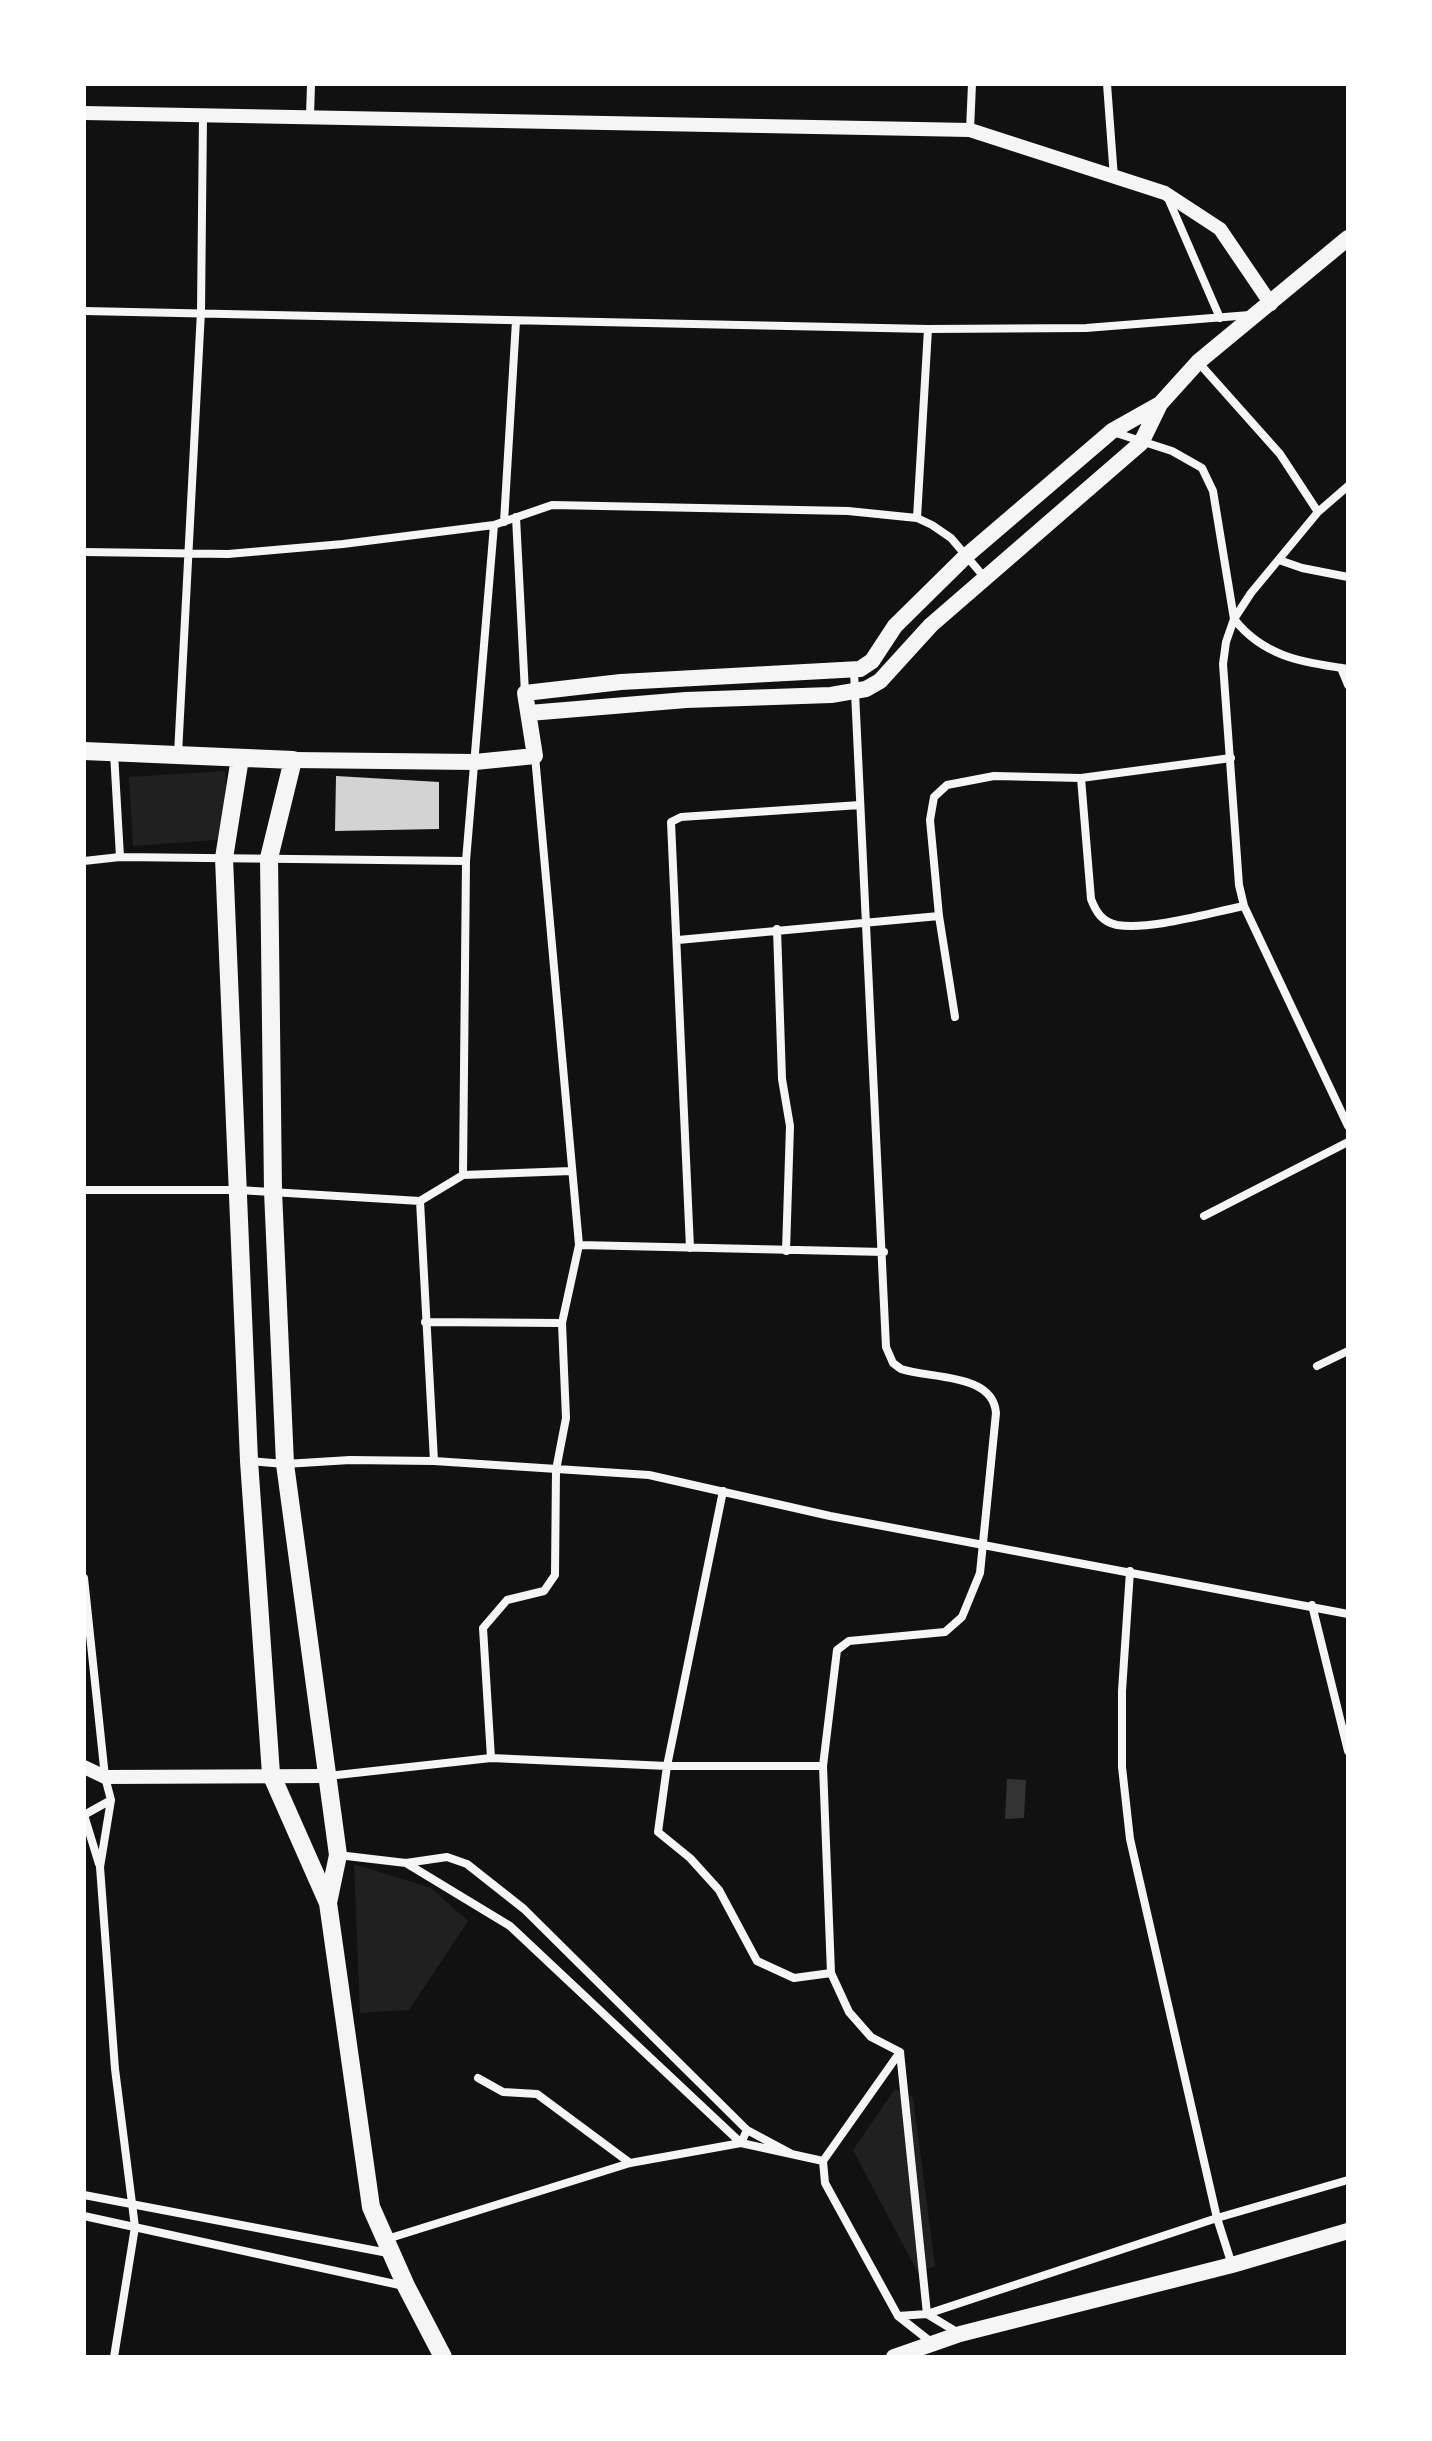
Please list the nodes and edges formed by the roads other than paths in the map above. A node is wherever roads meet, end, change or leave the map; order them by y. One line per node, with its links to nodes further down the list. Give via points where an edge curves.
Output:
1 (311, 84): 6 (street)
2 (972, 84): 7 (street)
3 (1107, 84): 8 (street)
4 (84, 113): 5 (street)
5 (203, 116): 6 (street); 13 (street)
6 (310, 116): 7 (street)
7 (970, 130): 8 (street)
8 (1114, 178): 9 (street)
9 (1165, 193): 11 (street, via 1220,229); 14 (street)
10 (1348, 238): 11 (main road)
11 (1265, 309): 14 (street); 17 (main road)
12 (84, 311): 13 (street)
13 (201, 311): 15 (street); 30 (street)
14 (1220, 318): 16 (street, via 1086,328)
15 (516, 321): 16 (street); 27 (street)
16 (928, 329): 26 (street)
17 (1198, 362): 18 (main road); 23 (street, via 1280,454)
18 (1160, 404): 19 (main road); 20 (main road)
19 (1112, 431): 20 (street); 22 (main road)
20 (1141, 443): 24 (main road); 35 (street, via 1194,461 1209,480)
21 (1348, 486): 23 (street)
22 (1043, 491): 24 (main road); 31 (main road)
23 (1318, 512): 32 (street)
24 (1062, 513): 34 (main road)
25 (516, 517): 26 (street, via 552,505 848,511); 27 (street); 40 (street)
26 (917, 518): 31 (street, via 951,538)
27 (504, 522): 28 (street)
28 (494, 525): 30 (street, via 343,544); 49 (street)
29 (84, 552): 30 (street)
30 (189, 555): 44 (street)
31 (966, 556): 34 (street); 37 (main road, via 895,626 872,661)
32 (1279, 560): 33 (street); 35 (street)
33 (1348, 577)
34 (985, 578): 39 (main road, via 931,625 880,681)
35 (1234, 619): 36 (street, via 1272,653); 47 (street, via 1223,664)
36 (1344, 669): 38 (street)
37 (854, 671): 39 (street); 40 (main road, via 621,682)
38 (1348, 685)
39 (857, 692): 41 (main road); 51 (street)
40 (525, 693): 41 (main road)
41 (529, 713): 45 (main road)
42 (84, 751): 43 (main road)
43 (114, 752): 44 (main road); 52 (street)
44 (178, 755): 46 (main road)
45 (535, 756): 49 (main road); 65 (street)
46 (240, 758): 48 (main road); 53 (main road)
47 (1231, 758): 50 (street); 57 (street)
48 (293, 760): 49 (main road); 54 (main road)
49 (475, 762): 56 (street)
50 (1081, 778): 57 (street, via 1091,899 1104,920 1116,925 1156,922); 58 (street, via 969,778 940,791 930,820)
51 (860, 805): 59 (street); 61 (street, via 681,817 671,822)
52 (120, 857): 53 (street); 55 (street)
53 (224, 858): 54 (street); 68 (main road)
54 (269, 858): 56 (street); 69 (main road)
55 (84, 861)
56 (466, 861): 66 (street)
57 (1244, 906): 63 (street)
58 (939, 916): 59 (street); 62 (street)
59 (868, 922): 60 (street); 75 (street)
60 (777, 929): 61 (street); 74 (street, via 782,1079 790,1126)
61 (678, 940): 73 (street)
62 (955, 1017)
63 (1348, 1126)
64 (1348, 1142): 71 (street)
65 (571, 1171): 66 (street); 72 (street)
66 (463, 1175): 70 (street)
67 (84, 1190): 68 (street)
68 (238, 1190): 69 (street); 80 (main road)
69 (273, 1191): 70 (street); 82 (main road)
70 (420, 1201): 76 (street)
71 (1204, 1216)
72 (579, 1245): 73 (street); 77 (street)
73 (690, 1248): 74 (street)
74 (786, 1251): 75 (street)
75 (884, 1252): 85 (street, via 886,1347 893,1363 911,1373 981,1387 992,1397 996,1413)
76 (425, 1322): 77 (street); 81 (street)
77 (562, 1323): 83 (street, via 566,1418)
78 (1348, 1351): 79 (street)
79 (1317, 1366)
80 (249, 1461): 82 (street); 95 (main road)
81 (434, 1461): 82 (street); 83 (street)
82 (285, 1464): 96 (main road)
83 (556, 1470): 84 (street, via 649,1475); 91 (street, via 555,1575 544,1591 507,1600 483,1628)
84 (723, 1491): 85 (street); 92 (street)
85 (980, 1542): 86 (street); 93 (street, via 973,1596 951,1629 849,1641 837,1650)
86 (1130, 1571): 88 (street); 118 (street, via 1122,1691 1122,1767 1130,1839)
87 (84, 1578): 97 (street)
88 (1312, 1605): 89 (street); 90 (street)
89 (1348, 1614)
90 (1348, 1751)
91 (491, 1758): 92 (street); 96 (street)
92 (667, 1766): 93 (street); 106 (street, via 658,1832 719,1890 757,1961 794,1978)
93 (823, 1766): 106 (street)
94 (84, 1767): 97 (street)
95 (271, 1774): 96 (street); 97 (street); 103 (main road)
96 (328, 1776): 100 (main road)
97 (105, 1777): 98 (street)
98 (111, 1800): 99 (street); 102 (street)
99 (84, 1815): 102 (street)
100 (338, 1855): 101 (street); 103 (main road)
101 (406, 1863): 104 (street, via 447,1857 467,1864); 105 (street)
102 (100, 1867): 116 (street)
103 (328, 1903): 121 (main road, via 364,2181)
104 (524, 1909): 105 (street); 109 (street)
105 (510, 1926): 110 (street)
106 (831, 1973): 107 (street, via 849,2012 871,2037)
107 (900, 2052): 112 (street); 124 (street)
108 (478, 2078): 113 (street, via 503,2092 537,2094)
109 (747, 2130): 110 (street); 111 (street)
110 (741, 2143): 111 (street); 113 (street)
111 (801, 2159): 112 (street)
112 (823, 2161): 125 (street, via 825,2183)
113 (630, 2163): 121 (street)
114 (1348, 2180): 118 (street)
115 (84, 2195): 116 (street)
116 (131, 2205): 119 (street); 121 (street)
117 (84, 2216): 119 (street)
118 (1217, 2218): 122 (street); 124 (street)
119 (135, 2227): 123 (street); 129 (street)
120 (1348, 2231): 122 (main road)
121 (389, 2247): 123 (main road)
122 (1232, 2265): 126 (main road)
123 (406, 2286): 128 (main road)
124 (927, 2314): 125 (street); 126 (street)
125 (898, 2316): 127 (street)
126 (960, 2334): 127 (main road)
127 (932, 2343): 130 (main road)
128 (444, 2353)
129 (114, 2357)
130 (894, 2357)

